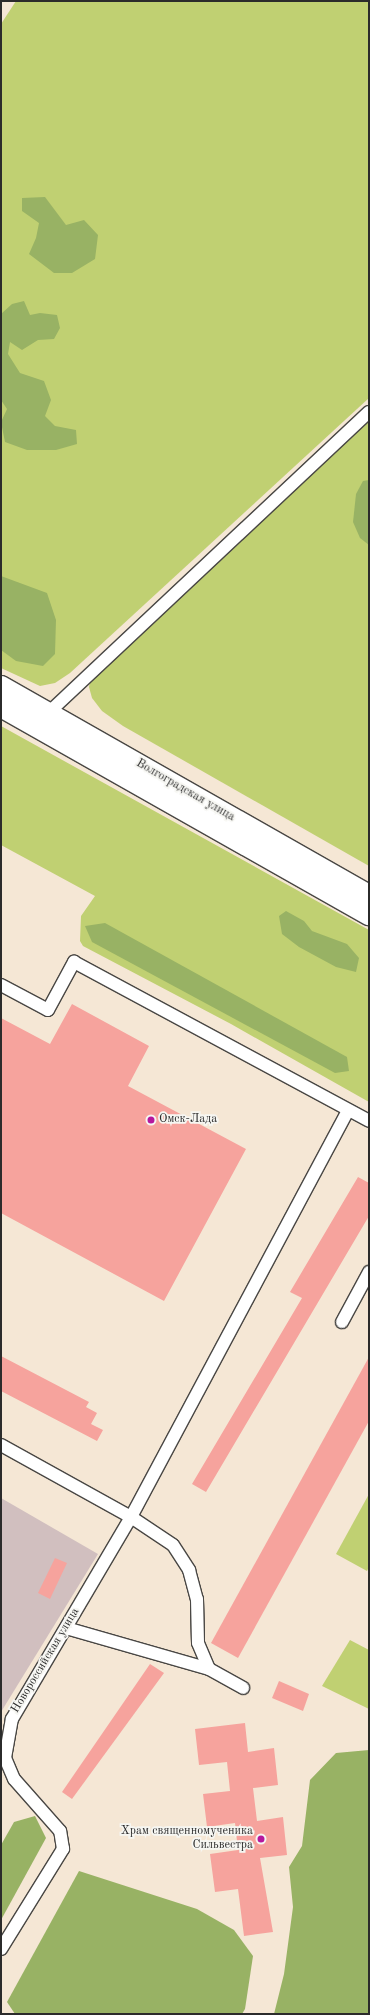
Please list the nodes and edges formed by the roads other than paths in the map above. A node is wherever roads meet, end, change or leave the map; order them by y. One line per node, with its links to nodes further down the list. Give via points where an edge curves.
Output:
1 (369, 412): 4 (street)
2 (1, 686): 4 (main road, Волгоградская улица)
3 (1, 707): 4 (main road, Волгоградская улица)
4 (42, 719): 5 (main road, Волгоградская улица); 6 (main road, Волгоградская улица)
5 (369, 895)
6 (369, 915)
7 (1, 985): 8 (street, via 48,1010 74,962)
8 (348, 1110): 9 (street); 13 (street, Новороссийская улица)
9 (369, 1121)
10 (369, 1272): 11 (street)
11 (342, 1322)
12 (1, 1445): 13 (street)
13 (131, 1517): 14 (street, Новороссийская улица); 15 (street, via 173,1545 189,1570 197,1599 198,1644)
14 (66, 1628): 15 (street); 17 (street, Новороссийская улица, via 12,1719 5,1758 14,1779 60,1831 63,1849)
15 (209, 1669): 16 (street)
16 (243, 1688)
17 (1, 1949)

